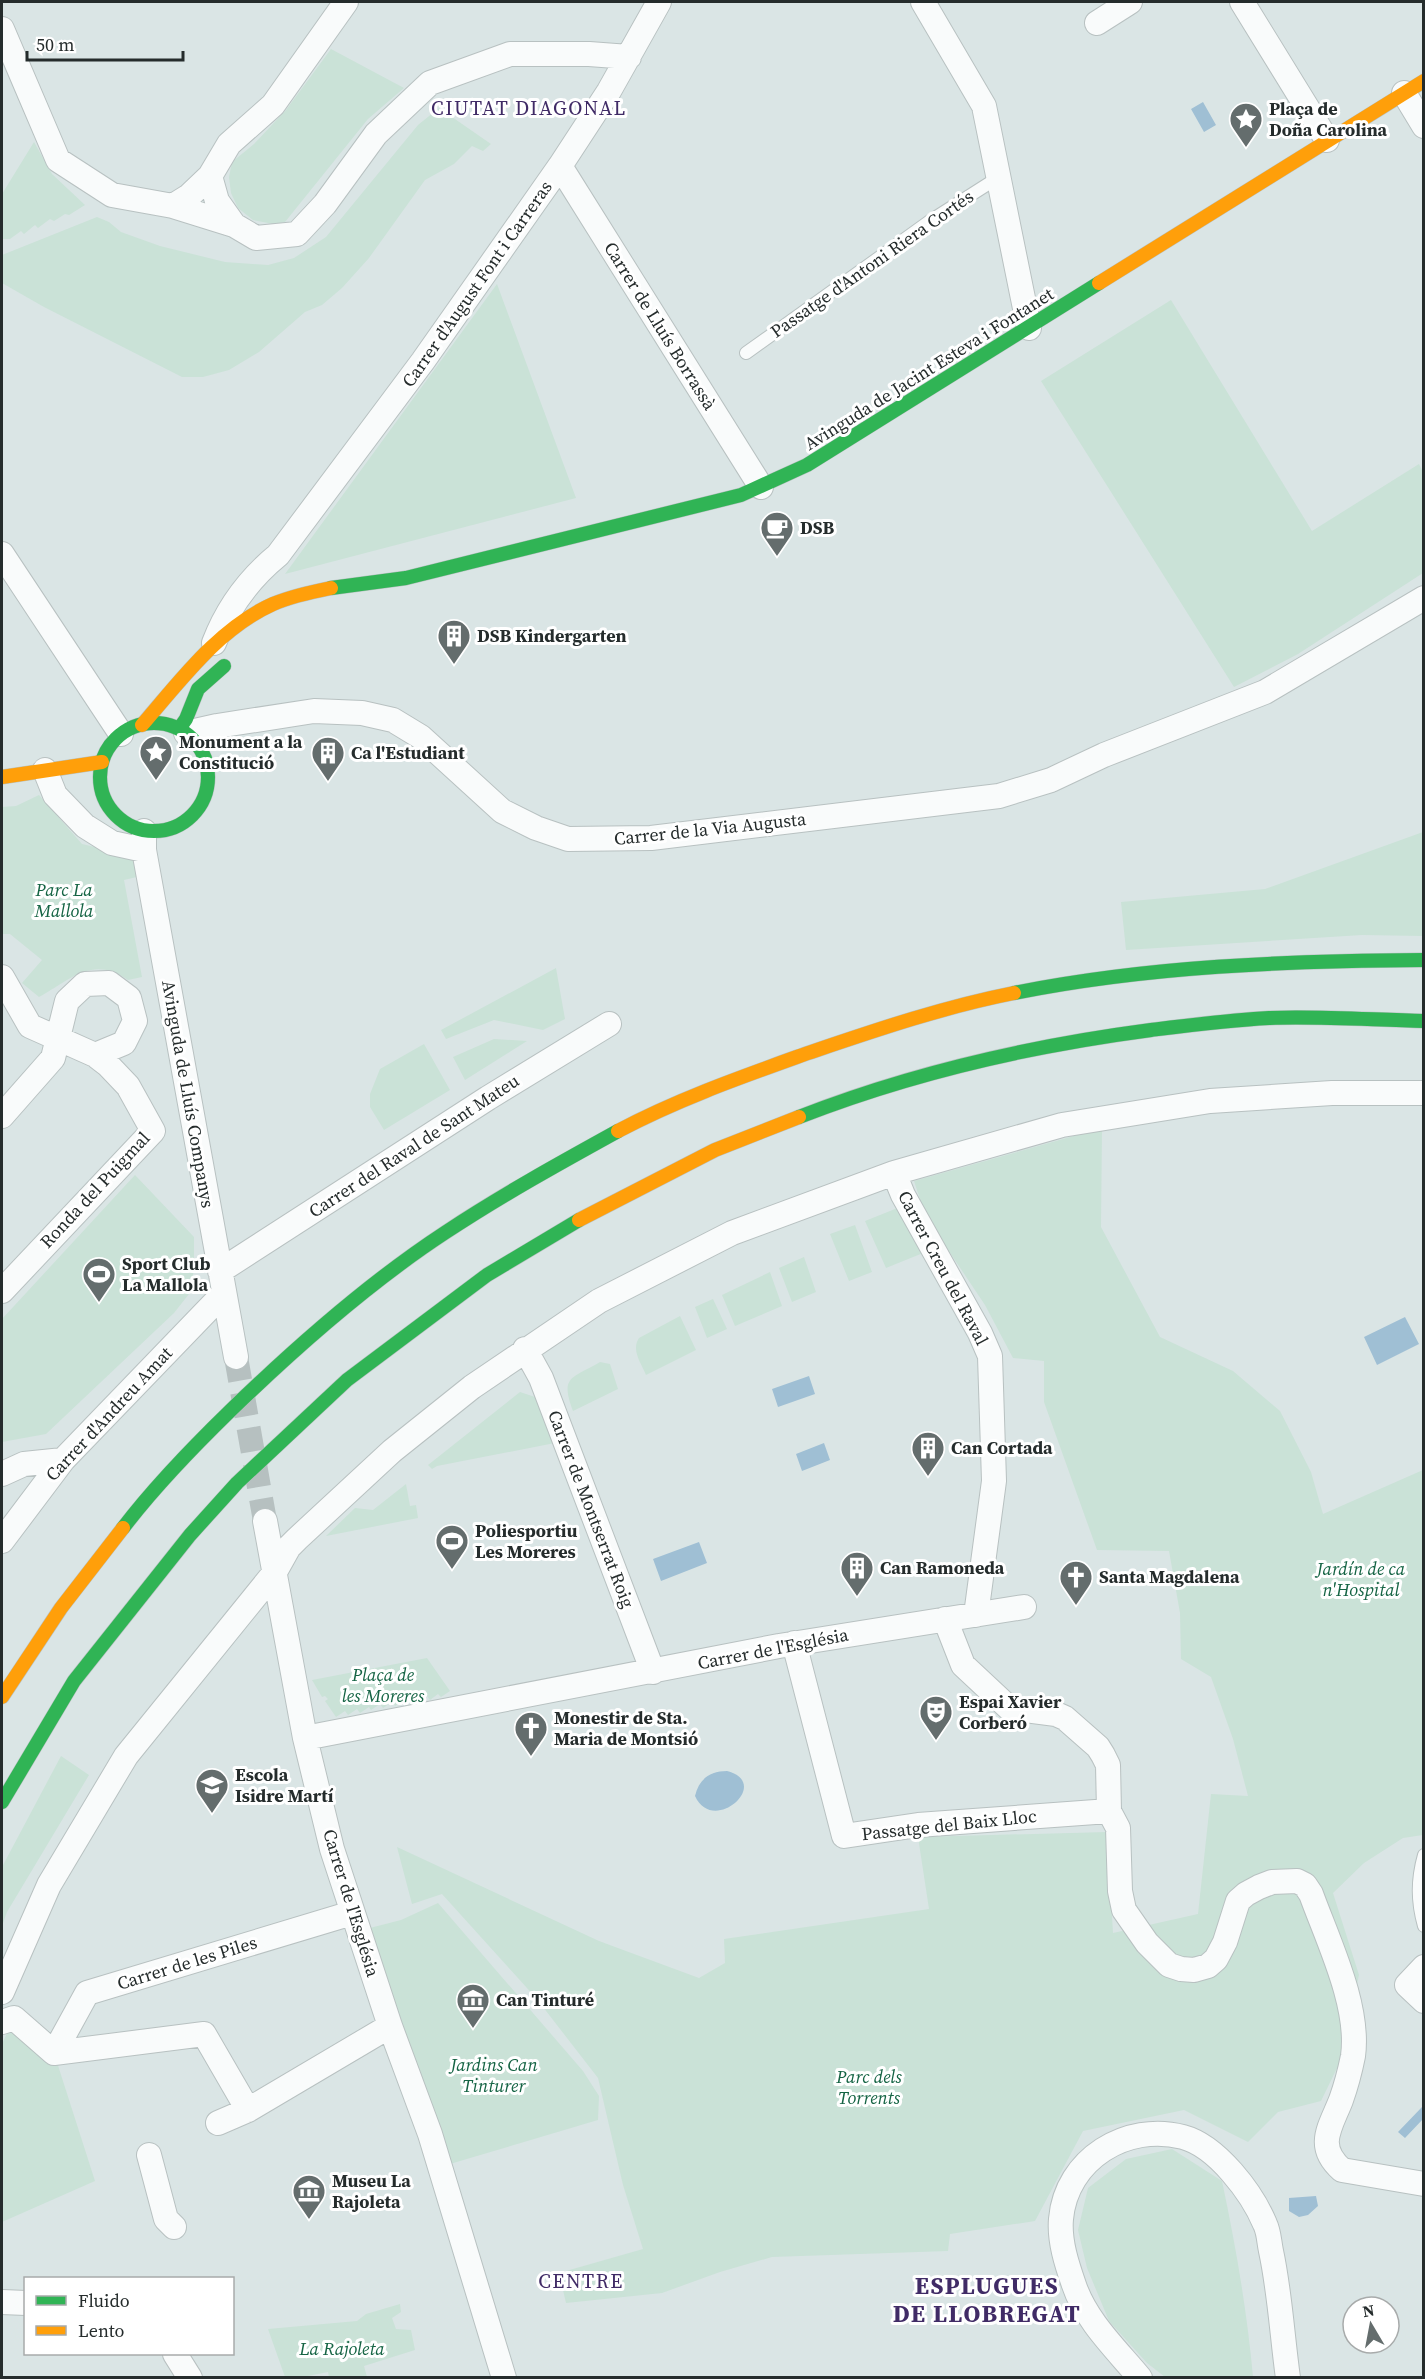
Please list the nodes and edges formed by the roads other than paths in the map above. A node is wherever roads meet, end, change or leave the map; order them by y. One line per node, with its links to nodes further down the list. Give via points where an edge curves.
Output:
1 (346, 2): 13 (street, via 273,105 229,144)
2 (659, 2): 8 (street, Carrer d'August Font i Carreras)
3 (923, 2): 14 (street, via 984,106)
4 (1130, 2): 6 (street)
5 (1242, 2): 11 (street)
6 (1097, 23)
7 (2, 29): 15 (street, via 58,160 112,195)
8 (629, 57): 12 (street, Carrer d'August Font i Carreras); 16 (street, via 510,54 430,83 376,134 325,204 297,234 256,238)
9 (1414, 87): 10 (street); 11 (main road, Avinguda de Jacint Esteva i Fontanet)
10 (1424, 126)
11 (1327, 140): 17 (main road, Avinguda de Jacint Esteva i Fontanet)
12 (560, 166): 19 (street, Carrer de Lluís Borrassà); 21 (street, Carrer d'August Font i Carreras, via 423,361)
13 (210, 176): 15 (street); 16 (street, via 217,201)
14 (999, 177): 17 (street); 18 (lane, Passatge d'Antoni Riera Cortés, via 930,220)
15 (173, 206): 16 (street)
16 (234, 225)
17 (1029, 328): 19 (main road, Avinguda de Jacint Esteva i Fontanet, via 807,465)
18 (746, 353)
19 (761, 487): 22 (main road, Avinguda de Jacint Esteva i Fontanet)
20 (2, 554): 28 (street)
21 (278, 555): 23 (street, Carrer d'August Font i Carreras, via 270,586 276,597); 26 (street, Carrer d'August Font i Carreras, via 262,568 224,618)
22 (406, 578): 23 (main road, Avinguda de Jacint Esteva i Fontanet, via 362,582); 25 (main road, Avinguda de Jacint Esteva i Fontanet)
23 (290, 598): 26 (main road, Avinguda de Jacint Esteva i Fontanet, via 258,612)
24 (1424, 598): 29 (street, Carrer de la Via Augusta, via 1265,692 1051,780 999,796 651,838 568,839 536,828 502,811 421,737 393,720 362,713 314,711)
25 (347, 600)
26 (213, 645): 28 (main road, Avinguda de Jacint Esteva i Fontanet)
27 (236, 655): 29 (main road, via 198,689)
28 (132, 730): 29 (main road, via 161,724); 30 (main road, via 109,747)
29 (182, 731): 33 (main road, via 198,745 206,761 208,787 192,816)
30 (102, 762): 31 (main road); 33 (main road, via 101,789 108,806)
31 (45, 770): 32 (main road); 33 (street, via 55,795 85,826 112,843)
32 (2, 777)
33 (144, 840): 43 (street, Avinguda de Lluís Companys)
34 (1424, 960): 59 (main road, via 1200,966 1086,980 999,997 913,1017 748,1074 628,1126 525,1184 394,1269 249,1392 146,1497 37,1639)
35 (2, 977): 38 (street, Ronda del Puigmal, via 30,1026)
36 (1424, 1021): 61 (main road, via 1270,1018 1205,1023 1085,1039 935,1071 851,1097 716,1150 564,1228 487,1275 347,1380 237,1484 190,1535 74,1681)
37 (609, 1024): 43 (street, Carrer del Raval de Sant Mateu, via 488,1098)
38 (58, 1037): 39 (street, Ronda del Puigmal); 39 (street, via 67,1000 85,984 109,983 129,998 135,1021 124,1043); 41 (street, via 53,1058)
39 (95, 1055): 44 (street, Ronda del Puigmal, via 128,1086 153,1131)
40 (1424, 1093): 42 (street, via 1332,1093 1210,1101 1062,1125)
41 (2, 1116)
42 (894, 1173): 45 (street, via 732,1233 598,1300); 55 (street, Carrer Creu del Raval, via 990,1356 994,1481)
43 (222, 1282): 46 (street, Avinguda de Lluís Companys); 47 (street, Carrer d'Andreu Amat)
44 (2, 1291)
45 (525, 1349): 53 (street, via 392,1451 289,1547); 58 (street, Carrer de Montserrat Roig, via 541,1378)
46 (236, 1358)
47 (63, 1460): 48 (street, via 24,1464); 49 (street, Carrer d'Andreu Amat)
48 (3, 1476): 49 (street); 50 (street)
49 (45, 1483): 50 (street, Carrer d'Andreu Amat)
50 (24, 1510): 52 (street, Carrer d'Andreu Amat)
51 (265, 1521): 53 (street)
52 (2, 1541)
53 (275, 1572): 60 (street); 67 (street, via 126,1756 49,1885)
54 (1024, 1607): 55 (street, Carrer de l'Església)
55 (976, 1615): 56 (street, Carrer de l'Església)
56 (945, 1619): 57 (street, Carrer de l'Església); 62 (street, via 963,1665 1009,1708 1056,1714 1098,1747 1108,1765)
57 (794, 1643): 58 (street, Carrer de l'Església); 62 (street, Passatge del Baix Lloc, via 844,1836 918,1825)
58 (653, 1672): 60 (street, Carrer de l'Església)
59 (2, 1697)
60 (305, 1738): 64 (street, Carrer de l'Església)
61 (2, 1802)
62 (1109, 1811): 75 (street, via 1118,1828 1124,1910 1158,1956 1175,1967 1194,1970 1216,1959 1222,1952 1238,1901 1246,1894 1272,1882 1297,1881 1305,1885 1352,2009 1354,2034 1349,2076 1327,2131 1328,2151 1342,2170)
63 (1424, 1855): 65 (lane, via 1417,1895)
64 (352, 1913): 70 (street, Carrer de l'Església); 71 (street, Carrer de les Piles, via 87,1993)
65 (1424, 1926)
66 (1424, 1967): 68 (street, via 1407,1985)
67 (2, 1992)
68 (1424, 2001)
69 (2, 2022): 71 (street, via 14,2018)
70 (390, 2026): 72 (street); 81 (street, Carrer de l'Església, via 430,2134)
71 (54, 2053): 72 (street, via 204,2034)
72 (248, 2110): 73 (street)
73 (218, 2123)
74 (149, 2155): 76 (street, via 166,2219)
75 (1424, 2184)
76 (174, 2227)
77 (2, 2302): 78 (street)
78 (24, 2303)
79 (176, 2355): 80 (street)
80 (190, 2378)
81 (504, 2378)
82 (1140, 2378): 83 (street, via 1091,2319 1074,2287 1061,2241 1060,2220 1076,2173 1093,2156 1133,2135 1156,2133 1185,2137 1217,2156 1242,2184 1266,2226 1276,2273)
83 (1288, 2378)

